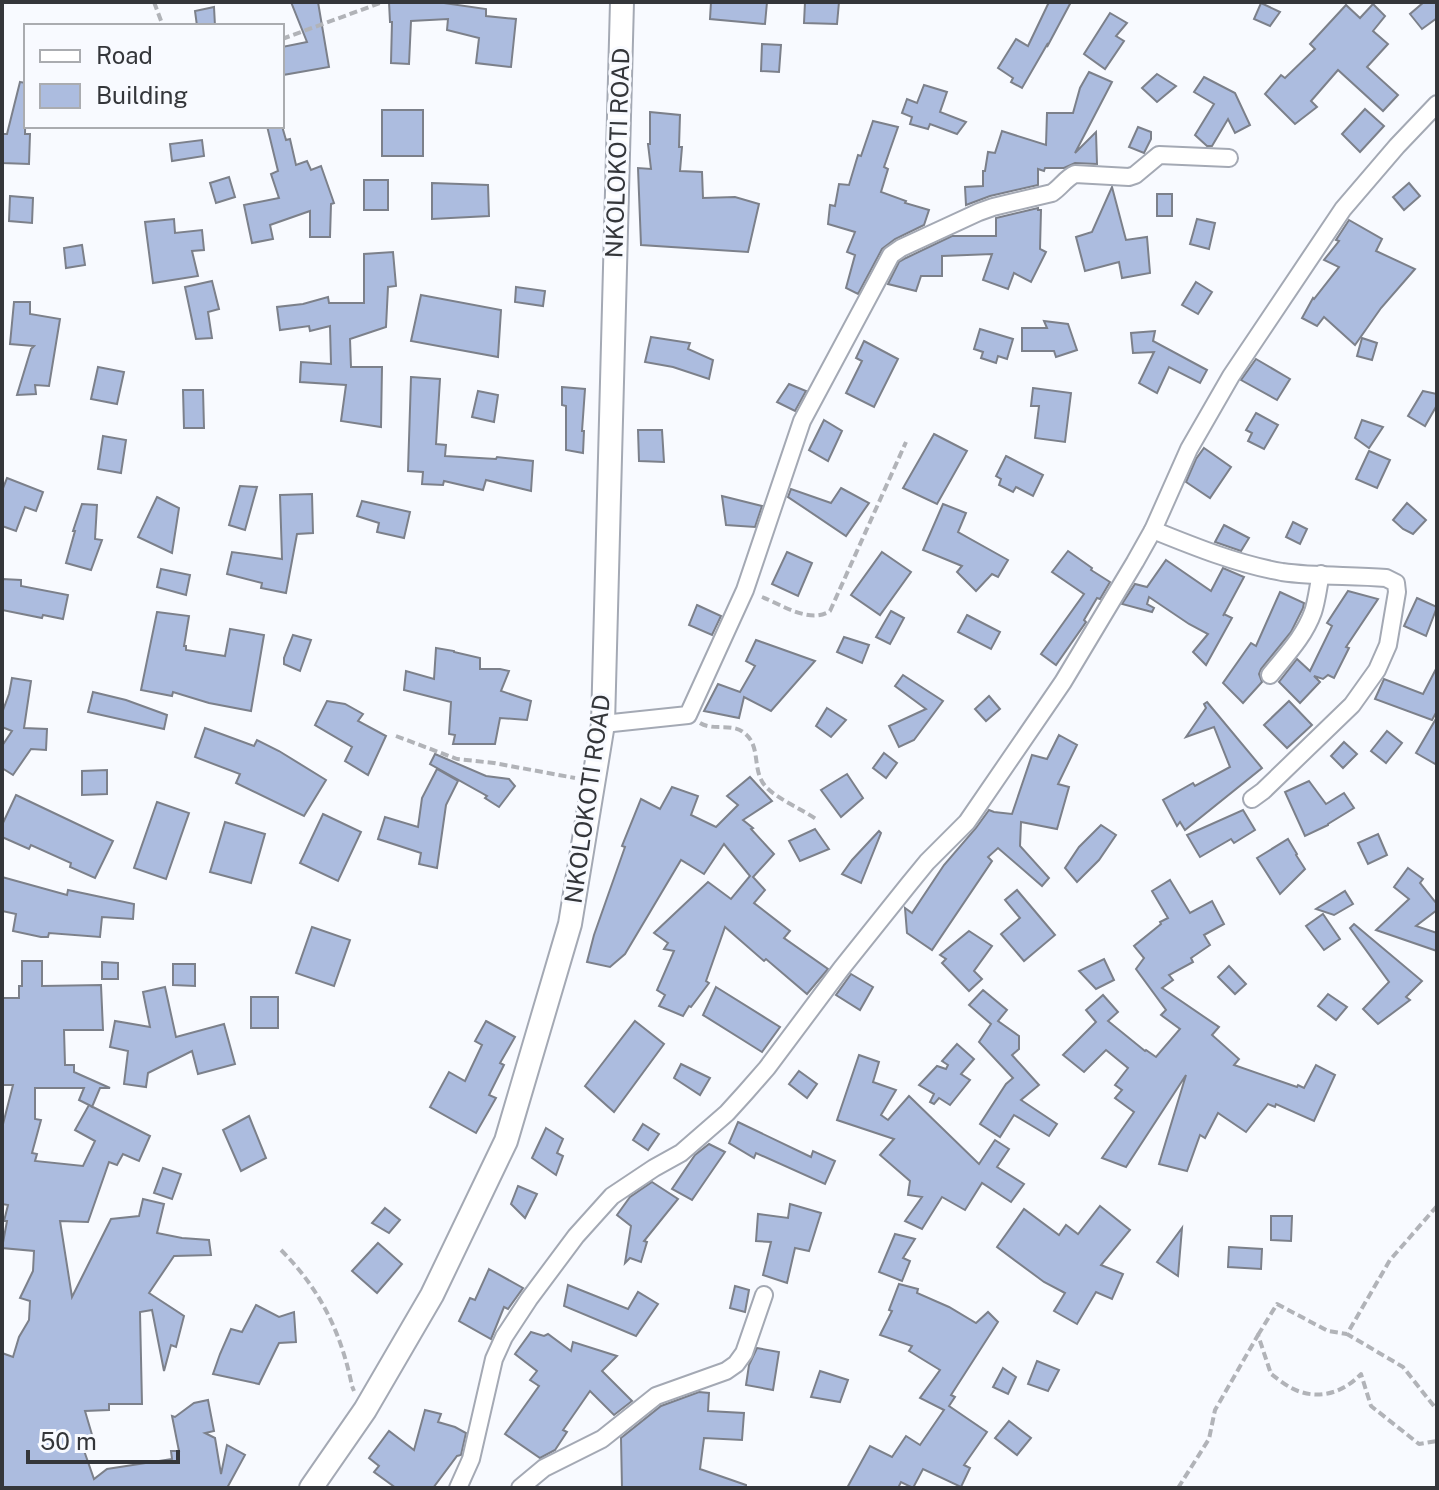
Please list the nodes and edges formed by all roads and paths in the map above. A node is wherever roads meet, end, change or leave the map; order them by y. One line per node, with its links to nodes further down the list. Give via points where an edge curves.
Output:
1 (154, 2): 4 (path)
2 (383, 2): 5 (path)
3 (622, 2): 14 (main road, NKOLOKOTI ROAD)
4 (162, 24)
5 (284, 38)
6 (1437, 104): 9 (street, via 1343,209 1272,314 1211,409)
7 (1229, 158): 11 (street, via 1166,154 1129,177 1075,174 1052,193 979,212 891,255 802,421)
8 (906, 442): 11 (path, via 830,611 808,616)
9 (1153, 530): 10 (street, via 1253,566); 28 (street, via 1063,682 967,822 927,862 727,1113 681,1153 612,1196 529,1299 494,1359 471,1459)
10 (1321, 574): 12 (street, via 1301,638); 17 (street, via 1396,583 1388,645 1352,705)
11 (745, 590): 13 (street)
12 (1270, 675)
13 (688, 715): 14 (street); 18 (path, via 705,726 740,729 753,740 758,774 767,788)
14 (603, 724): 16 (main road, NKOLOKOTI ROAD)
15 (396, 736): 16 (path, via 457,759)
16 (593, 781): 24 (main road, NKOLOKOTI ROAD, via 570,924 506,1141 432,1295)
17 (1252, 799)
18 (816, 819)
19 (1437, 1206): 22 (path, via 1390,1260)
20 (281, 1250): 24 (path, via 298,1267 332,1323)
21 (764, 1295): 29 (street, via 736,1364 656,1396 602,1439 544,1468)
22 (1347, 1334): 23 (path, via 1328,1331 1277,1304); 25 (path, via 1403,1367)
23 (1258, 1335): 26 (path, via 1271,1374 1298,1391 1324,1396 1361,1374 1371,1406 1419,1444); 30 (path, via 1215,1410 1209,1439)
24 (365, 1410): 27 (main road, NKOLOKOTI ROAD)
25 (1437, 1410)
26 (1437, 1441)
27 (311, 1488)
28 (458, 1488)
29 (520, 1488)
30 (1178, 1488)

